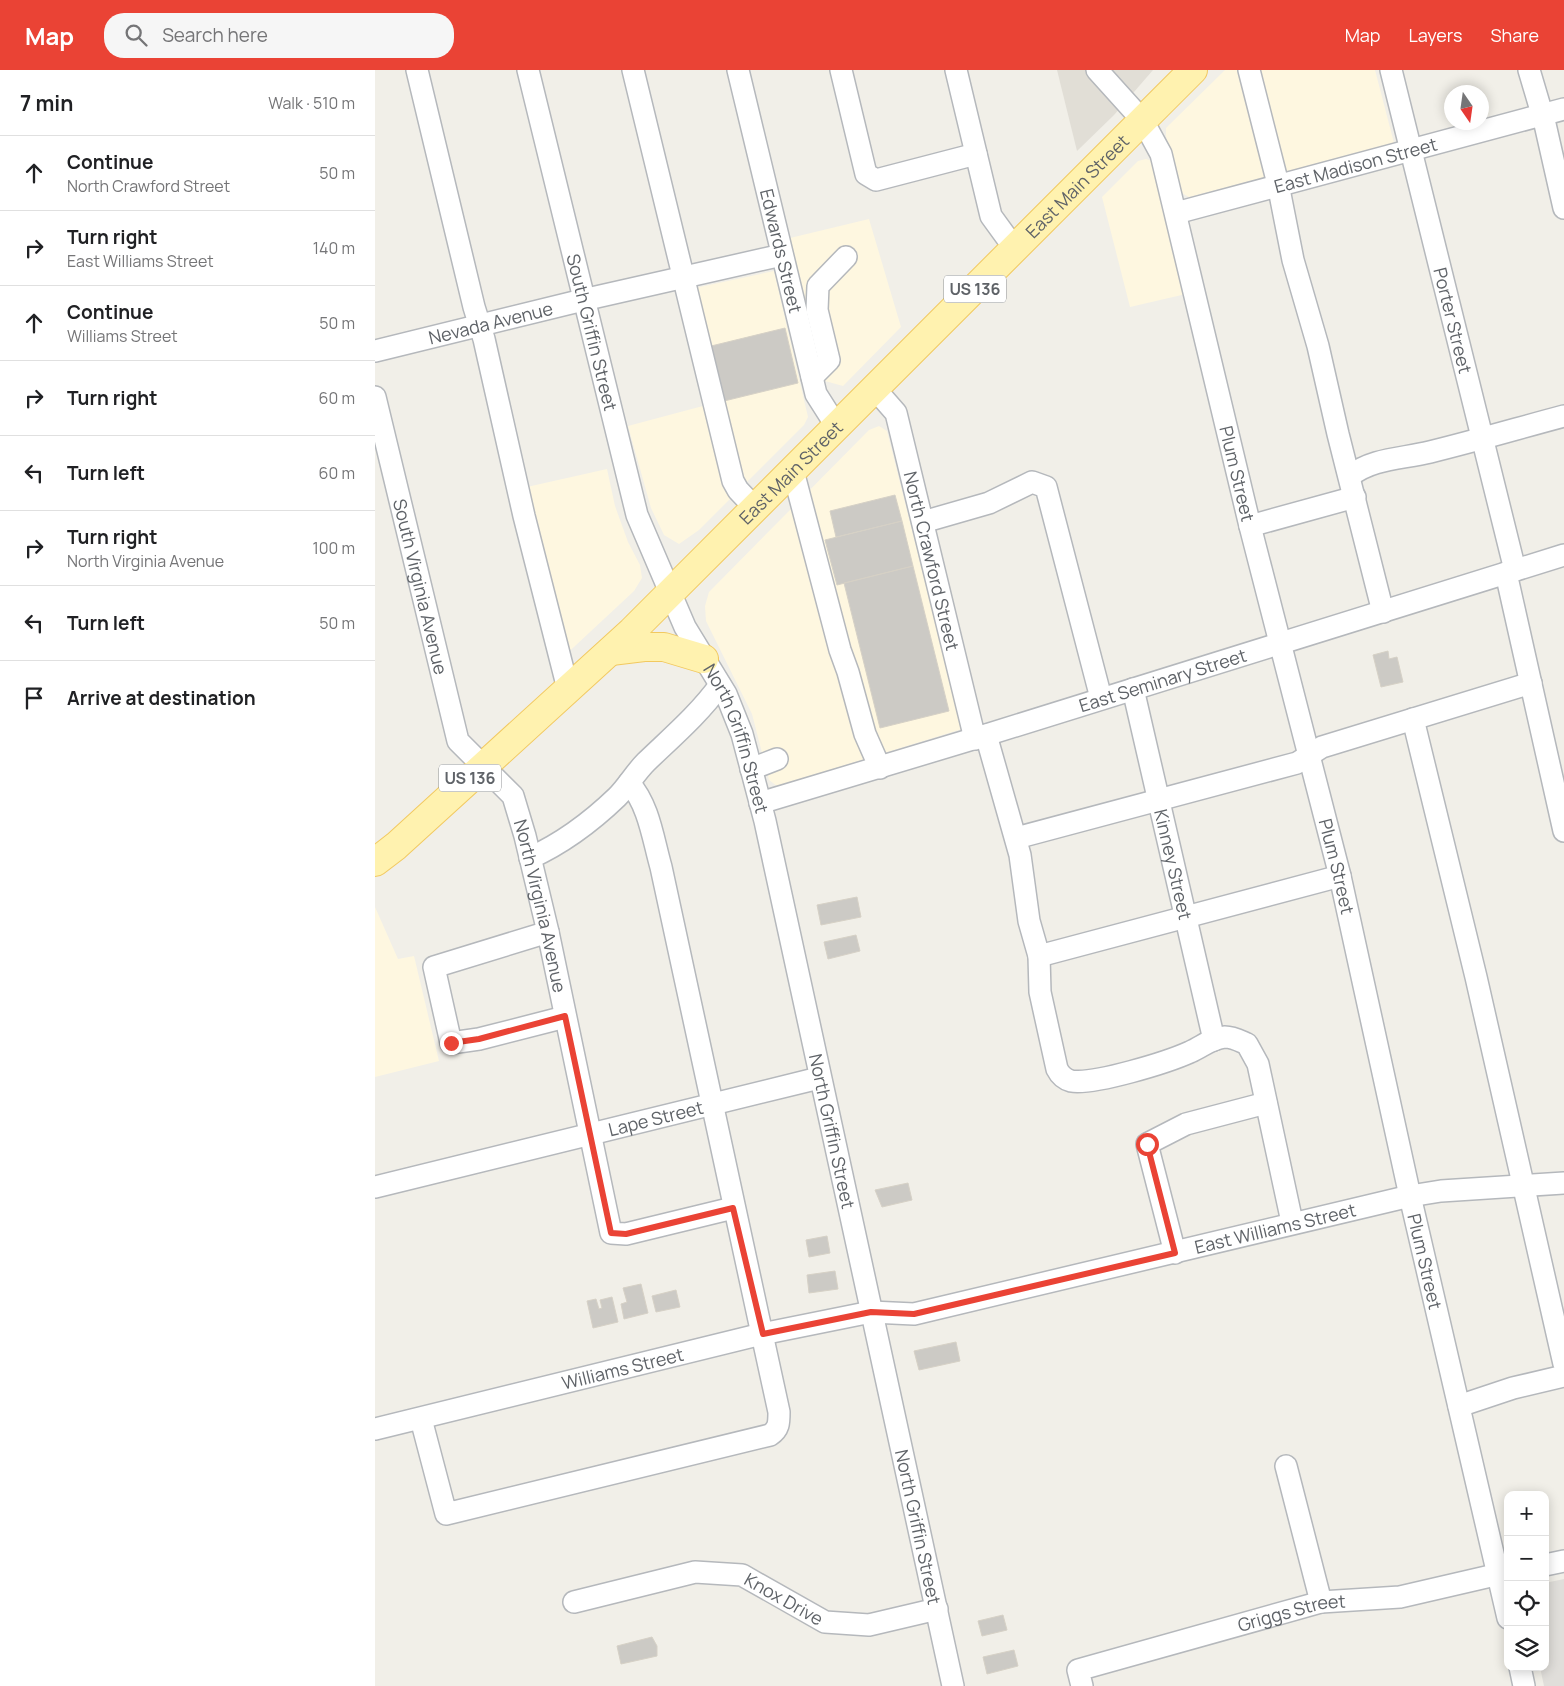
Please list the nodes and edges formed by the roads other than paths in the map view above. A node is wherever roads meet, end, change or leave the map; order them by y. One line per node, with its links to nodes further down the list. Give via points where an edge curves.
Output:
1 (417, 70): 25 (street)
2 (528, 70): 24 (street, South Griffin Street)
3 (633, 70): 23 (street)
4 (738, 70): 21 (street, Edwards Street)
5 (841, 70): 16 (street, via 866,174 877,180)
6 (956, 70): 16 (street)
7 (1097, 70): 14 (street, Plum Street)
8 (1193, 70): 14 (main road, East Main Street / US 136)
9 (1249, 70): 17 (street)
10 (1391, 70): 15 (street, Porter Street)
11 (1529, 70): 13 (street)
12 (1564, 109): 13 (street, East Madison Street)
13 (1542, 115): 15 (street, East Madison Street); 18 (street)
14 (1143, 121): 19 (street, Plum Street, via 1161,154); 20 (main road, East Main Street / US 136)
15 (1410, 150): 17 (street, East Madison Street); 32 (street, Porter Street)
16 (976, 154): 20 (street, via 991,216)
17 (1278, 184): 19 (street, East Madison Street); 34 (street, via 1293,260)
18 (1564, 208)
19 (1175, 213): 38 (street, Plum Street)
20 (1015, 249): 28 (main road, East Main Street / US 136)
21 (782, 255): 23 (street, Nevada Avenue); 27 (street, Edwards Street)
22 (846, 257): 27 (street, via 818,286 817,310 829,360)
23 (683, 277): 24 (street, Nevada Avenue); 36 (street, via 733,481)
24 (583, 300): 25 (street, Nevada Avenue); 41 (street, South Griffin Street, via 637,515)
25 (480, 326): 26 (street, Nevada Avenue); 48 (street)
26 (375, 351)
27 (812, 377): 31 (street, Edwards Street, via 816,394)
28 (875, 389): 31 (main road, East Main Street / US 136); 37 (street, North Crawford Street, via 896,413)
29 (375, 397): 55 (street, South Virginia Avenue, via 458,741)
30 (1564, 416): 32 (street)
31 (837, 426): 33 (main road, East Main Street / US 136)
32 (1482, 438): 34 (street, via 1396,460 1379,461 1363,466); 40 (street, Porter Street)
33 (793, 471): 36 (main road, East Main Street / US 136); 56 (street, via 840,650 865,734)
34 (1350, 476): 35 (street)
35 (1355, 497): 38 (street); 42 (street)
36 (755, 508): 41 (main road, East Main Street / US 136)
37 (923, 522): 50 (street, via 989,503 1032,482 1047,487); 52 (street, North Crawford Street)
38 (1250, 526): 43 (street, Plum Street)
39 (1564, 555): 40 (street, East Seminary Street)
40 (1511, 571): 42 (street, East Seminary Street); 46 (street, Porter Street)
41 (671, 591): 44 (main road, East Main Street / US 136); 45 (street, North Griffin Street, via 685,627)
42 (1383, 612): 43 (street, East Seminary Street)
43 (1279, 642): 49 (street, East Seminary Street); 53 (street, Plum Street)
44 (611, 652): 45 (main road, via 664,647); 48 (main road, East Main Street / US 136)
45 (705, 660): 47 (street, North Griffin Street)
46 (1531, 683): 51 (street); 61 (street, Porter Street)
47 (720, 685): 57 (street, North Griffin Street, via 742,734); 58 (street, via 709,701 644,764)
48 (568, 689): 55 (main road, East Main Street / US 136)
49 (1133, 689): 50 (street, East Seminary Street); 59 (street, Kinney Street)
50 (1101, 698): 52 (street, East Seminary Street)
51 (1413, 719): 53 (street, via 1322,747); 77 (street)
52 (981, 737): 56 (street, East Seminary Street); 62 (street, North Crawford Street)
53 (1309, 755): 59 (street, via 1297,763); 65 (street, Plum Street)
54 (777, 759): 57 (street)
55 (484, 766): 63 (street, North Virginia Avenue, via 513,796); 64 (main road, East Main Street / US 136)
56 (880, 768): 60 (street, East Seminary Street)
57 (751, 769): 60 (street, North Griffin Street)
58 (629, 783): 63 (street, via 577,831); 73 (street, via 638,792 648,817 661,867)
59 (1159, 800): 62 (street); 66 (street, Kinney Street)
60 (760, 803): 71 (street, North Griffin Street)
61 (1564, 831)
62 (1016, 838): 68 (street, North Crawford Street, via 1029,921)
63 (530, 858): 67 (street, North Virginia Avenue)
64 (375, 862)
65 (1340, 876): 66 (street); 78 (street, Plum Street)
66 (1186, 916): 68 (street); 70 (street, Kinney Street)
67 (548, 932): 69 (street, North Virginia Avenue); 69 (street, via 434,967 451,1043 479,1039)
68 (1039, 956): 70 (street, North Crawford Street, via 1040,992 1054,1058 1060,1075 1068,1080 1094,1079 1150,1065 1192,1052 1203,1043)
69 (565, 1016): 74 (street, North Virginia Avenue)
70 (1214, 1040): 72 (street, via 1226,1037 1247,1044 1258,1064)
71 (819, 1078): 73 (street, Lape Street); 82 (street, North Griffin Street)
72 (1266, 1103): 80 (street); 81 (street, via 1186,1124 1147,1144)
73 (711, 1104): 74 (street, Lape Street); 79 (street)
74 (590, 1134): 76 (street, Lape Street); 79 (street, North Virginia Avenue, via 611,1233 626,1234)
75 (1564, 1183): 77 (street, East Williams Street)
76 (375, 1186)
77 (1525, 1186): 78 (street, East Williams Street); 84 (street)
78 (1410, 1196): 80 (street, East Williams Street); 86 (street, Plum Street)
79 (733, 1208): 83 (street)
80 (1292, 1222): 81 (street, East Williams Street)
81 (1175, 1253): 82 (street, East Williams Street, via 914,1314)
82 (871, 1312): 83 (street, Williams Street); 95 (street, North Griffin Street)
83 (763, 1334): 87 (street, Williams Street); 87 (street, via 779,1423 776,1431 760,1438 446,1514)
84 (1564, 1364)
85 (1564, 1376): 86 (street)
86 (1459, 1406): 92 (street, Plum Street)
87 (421, 1419): 88 (street, Williams Street)
88 (375, 1429)
89 (1285, 1466): 94 (street)
90 (1564, 1561): 91 (street)
91 (1549, 1564)
92 (1503, 1574): 94 (street, Griggs Street, via 1400,1597)
93 (574, 1602): 95 (street, Knox Drive, via 695,1572 742,1575 825,1622 869,1625)
94 (1321, 1602): 97 (street, Griggs Street)
95 (937, 1609): 98 (street, North Griffin Street)
96 (1521, 1671): 99 (street)
97 (1080, 1678)
98 (953, 1686)
99 (1524, 1686)

